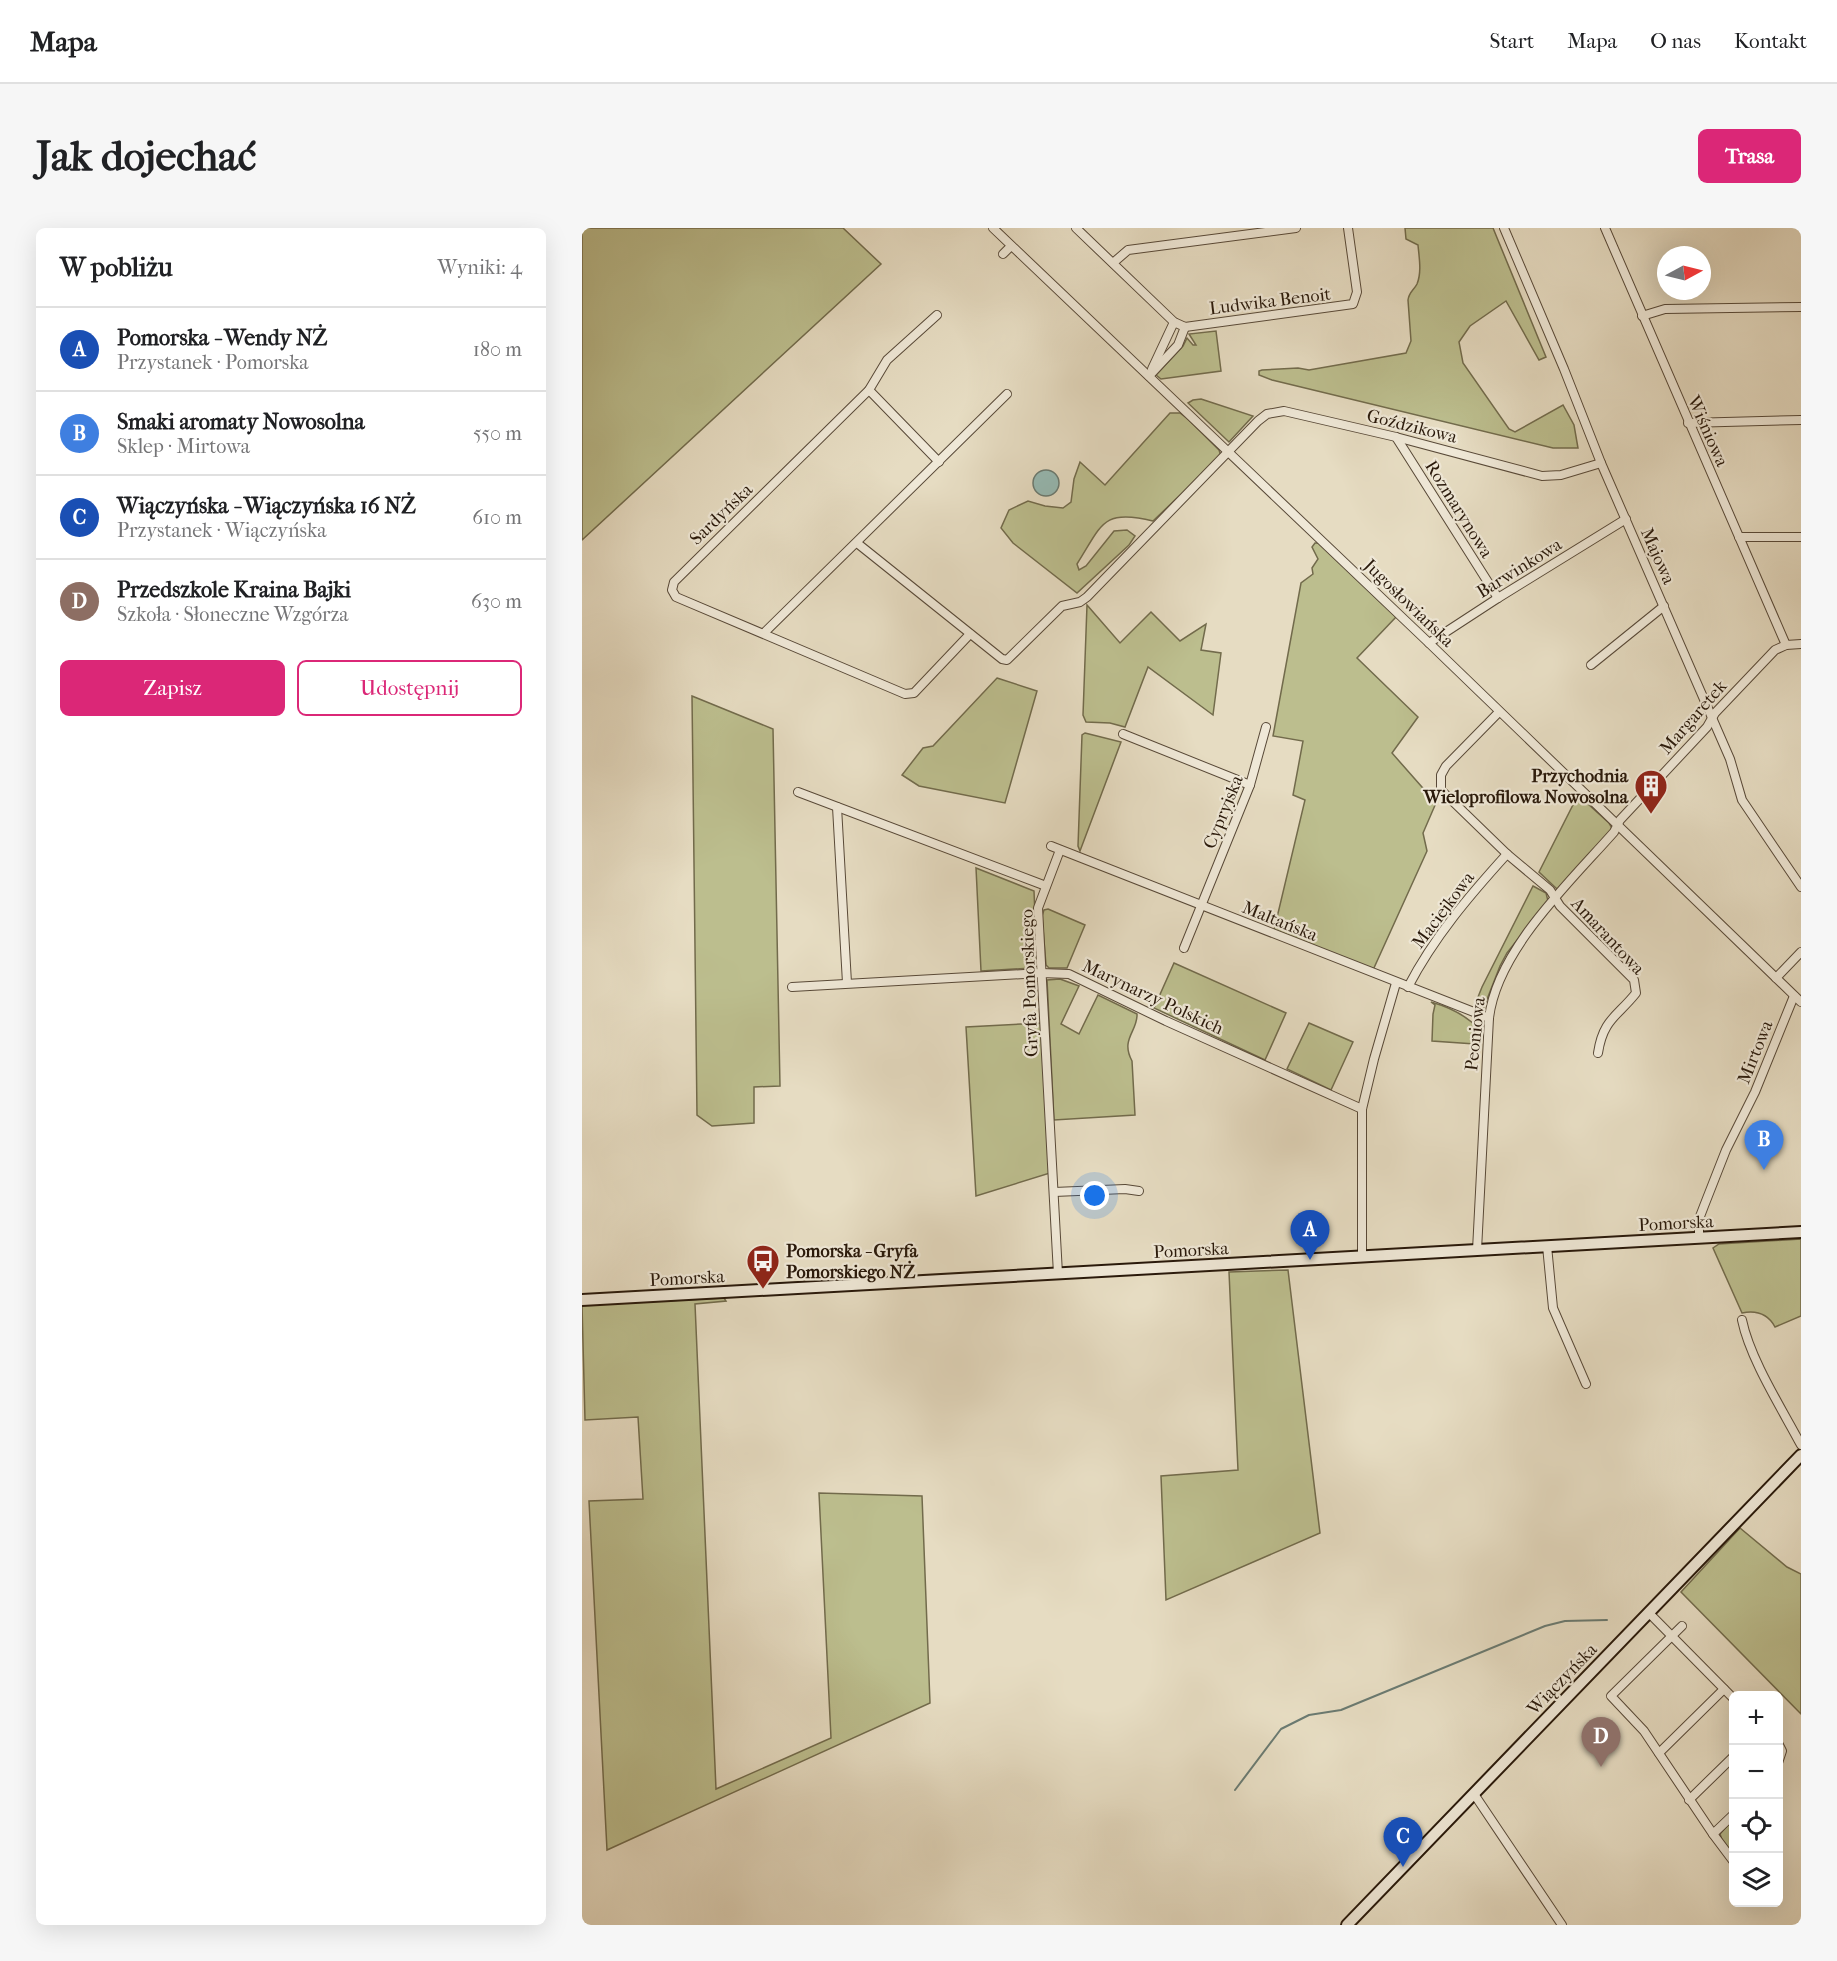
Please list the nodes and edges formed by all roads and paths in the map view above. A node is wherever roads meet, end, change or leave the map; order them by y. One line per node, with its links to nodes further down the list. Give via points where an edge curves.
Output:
1 (993, 228): 7 (street, Jugosłowiańska)
2 (1076, 228): 9 (street)
3 (1296, 228): 9 (street, via 1128,250)
4 (1348, 228): 14 (street, Ludwika Benoit, via 1357,296 1350,306)
5 (1504, 228): 23 (street, Majowa)
6 (1605, 228): 12 (street, Wiśniowa)
7 (1011, 246): 8 (street); 15 (street, Jugosłowiańska)
8 (1003, 254)
9 (1113, 263): 13 (street)
10 (1801, 307): 12 (street, via 1665,309)
11 (937, 315): 16 (street, Sardyńska, via 887,360)
12 (1642, 316): 19 (street, Wiśniowa)
13 (1174, 322): 14 (street); 15 (street)
14 (1185, 327): 15 (street, via 1178,345)
15 (1149, 376): 21 (street, Jugosłowiańska)
16 (869, 390): 22 (street); 30 (street, Sardyńska, via 674,582 672,590 676,597)
17 (1007, 394): 22 (street)
18 (1801, 420): 19 (street)
19 (1689, 423): 25 (street, Wiśniowa)
20 (1396, 437): 21 (street, Goździkowa, via 1282,411 1264,416); 23 (street, Goździkowa, via 1542,476 1561,475); 28 (street, Rozmarynowa)
21 (1228, 452): 31 (street, via 1088,597 1062,606 1010,659 1002,659); 32 (street, Jugosłowiańska)
22 (939, 462): 27 (street)
23 (1601, 463): 24 (street, Majowa)
24 (1626, 519): 28 (street, Barwinkowa); 29 (street, Majowa)
25 (1739, 537): 26 (street); 34 (street, Wiśniowa)
26 (1801, 537)
27 (857, 543): 30 (street); 31 (street)
28 (1498, 598): 32 (street, Barwinkowa)
29 (1664, 606): 35 (street); 37 (street, Majowa)
30 (764, 633): 31 (street, Sardyńska, via 905,694 914,693)
31 (970, 634)
32 (1429, 643): 36 (street, Jugosłowiańska)
33 (1801, 644): 34 (street)
34 (1786, 645): 37 (street, Margaretek, via 1770,654)
35 (1591, 665)
36 (1499, 712): 43 (street, Jugosłowiańska); 46 (street, via 1446,766 1440,782 1441,790)
37 (1712, 718): 43 (street, Margaretek); 48 (street, Majowa, via 1742,800)
38 (1266, 727): 40 (street, Cypryjska)
39 (1123, 734): 40 (street)
40 (1250, 785): 50 (street, Cypryjska)
41 (798, 792): 42 (street, Gryfa Pomorskiego)
42 (837, 807): 47 (street, Gryfa Pomorskiego); 55 (street)
43 (1617, 825): 49 (street, Peoniowa); 54 (street, Jugosłowiańska)
44 (1051, 846): 45 (street, Maltańska)
45 (1060, 850): 47 (street); 50 (street, Maltańska)
46 (1507, 854): 49 (street); 58 (street, Maciejkowa, via 1453,915)
47 (1046, 885): 53 (street, Gryfa Pomorskiego, via 1038,908)
48 (1801, 887)
49 (1556, 899): 61 (street, Peoniowa, via 1506,966); 62 (street, Amarantowa, via 1636,984 1636,993 1606,1025)
50 (1201, 905): 51 (street, Cypryjska); 56 (street, Maltańska)
51 (1184, 948)
52 (1801, 952): 54 (street)
53 (1041, 973): 55 (street, Marynarzy Polskich); 63 (street, Marynarzy Polskich, via 1069,974); 65 (street, Gryfa Pomorskiego)
54 (1776, 978): 59 (street, Jugosłowiańska)
55 (847, 983): 57 (street, Marynarzy Polskich)
56 (1396, 983): 58 (street, Maltańska); 63 (street)
57 (792, 987)
58 (1408, 987): 61 (street, Maltańska)
59 (1794, 996): 60 (street, Jugosłowiańska); 67 (street, Mirtowa, via 1701,1212)
60 (1801, 1002)
61 (1489, 1018): 69 (street, Peoniowa)
62 (1598, 1053)
63 (1362, 1110): 70 (street)
64 (1139, 1191): 65 (street)
65 (1054, 1192): 71 (street, Gryfa Pomorskiego)
66 (1801, 1232): 67 (street, Pomorska)
67 (1699, 1238): 68 (street, Pomorska)
68 (1547, 1246): 69 (street, Pomorska); 74 (street, via 1553,1308)
69 (1478, 1251): 70 (street, Pomorska)
70 (1362, 1257): 71 (street, Pomorska)
71 (1058, 1274): 72 (street, Pomorska)
72 (582, 1300)
73 (1742, 1320): 75 (street, via 1756,1359)
74 (1586, 1384)
75 (1801, 1445)
76 (1801, 1455): 77 (street, Wiączyńska)
77 (1649, 1612): 79 (street); 84 (street, Wiączyńska)
78 (1682, 1626): 79 (street)
79 (1671, 1637): 80 (street); 82 (street, via 1611,1696 1640,1725)
80 (1724, 1689): 81 (street); 82 (street)
81 (1729, 1694)
82 (1659, 1753): 85 (street)
83 (1729, 1761): 85 (street)
84 (1474, 1794): 89 (street, Wiączyńska); 90 (street)
85 (1689, 1800): 87 (street)
86 (1729, 1819): 87 (street)
87 (1713, 1834): 88 (street)
88 (1729, 1855)
89 (1347, 1925)
90 (1562, 1925)

